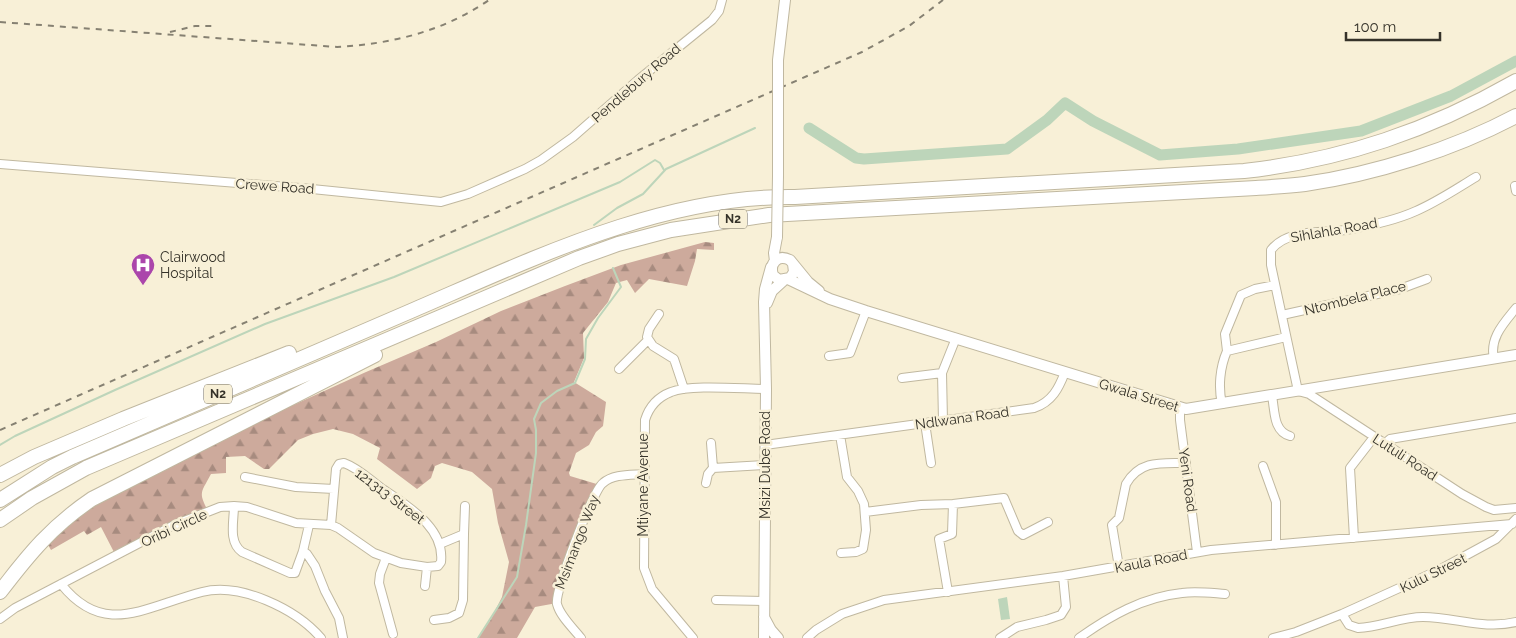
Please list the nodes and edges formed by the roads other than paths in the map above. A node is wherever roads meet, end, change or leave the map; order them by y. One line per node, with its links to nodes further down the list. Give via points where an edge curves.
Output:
1 (722, 0): 5 (street, Pendlebury Road, via 712,20 573,138)
2 (783, 2): 8 (street, Msizi Dube Road, bridge, via 778,78)
3 (1516, 81): 15 (highway, N2, via 1434,123 1401,136 1336,155 1267,169 775,196 692,208 592,236)
4 (1516, 116): 14 (highway, N2, via 1412,158 1360,174 1305,184 808,212 704,224 618,244)
5 (541, 160): 6 (street, Crewe Road, via 468,194 441,202)
6 (0, 164)
7 (1476, 178): 13 (street, Sihlahla Road, via 1397,219 1282,239 1272,250)
8 (778, 238): 9 (street, Msizi Dube Road); 10 (street, Msizi Dube Road)
9 (790, 261): 10 (street, via 778,259); 12 (street, via 794,272); 16 (street, Gwala Street)
10 (773, 264): 12 (street, via 773,275); 20 (street, Msizi Dube Road, via 765,289)
11 (1427, 279): 21 (street, Ntombela Place)
12 (785, 280): 16 (street, Gwala Street); 20 (street, Msizi Dube Road, via 770,295)
13 (1275, 285): 21 (street, Sihlahla Road); 25 (street, via 1242,295 1224,334)
14 (496, 294): 64 (highway, N2, via 86,468); 83 (highway, via 92,498 48,533)
15 (441, 298): 54 (highway, via 408,306 123,419); 58 (highway, N2, via 72,457)
16 (830, 299): 18 (street, Gwala Street)
17 (1516, 308): 28 (street, via 1496,336)
18 (866, 311): 23 (street, Gwala Street); 27 (street, via 850,353)
19 (658, 314): 24 (street, via 647,334)
20 (765, 314): 34 (street, Msizi Dube Road)
21 (1282, 315): 22 (street, Sihlahla Road)
22 (1286, 337): 25 (street); 35 (street, Sihlahla Road)
23 (956, 338): 30 (street, Gwala Street); 31 (street)
24 (648, 340): 29 (street); 33 (street, via 674,359)
25 (1226, 350): 37 (street, via 1220,380)
26 (1516, 355): 28 (street, Gwala Street)
27 (830, 356)
28 (1494, 359): 35 (street, Gwala Street)
29 (619, 369)
30 (1065, 372): 38 (street, Gwala Street); 40 (street, Ndlwana Road, via 1056,393 1040,406)
31 (942, 374): 32 (street); 40 (street)
32 (902, 378)
33 (684, 389): 34 (street, Mtiyane Avenue); 53 (street, Mtiyane Avenue, via 664,395 648,411 644,426)
34 (766, 389): 47 (street, Msizi Dube Road)
35 (1298, 391): 36 (street, Gwala Street); 44 (street, Lutuli Road, via 1309,394)
36 (1272, 396): 37 (street, Gwala Street); 43 (street, via 1278,427)
37 (1222, 404): 38 (street, Gwala Street)
38 (1180, 408): 49 (street, Yeni Road)
39 (1516, 418): 46 (street, via 1390,439)
40 (943, 421): 41 (street, Ndlwana Road)
41 (925, 423): 42 (street, Ndlwana Road); 48 (street)
42 (840, 435): 47 (street, Ndlwana Road); 63 (street, via 847,477 862,498)
43 (1290, 436)
44 (1374, 437): 46 (street, Lutuli Road); 70 (street, via 1350,468)
45 (711, 443): 52 (street)
46 (1384, 444): 62 (street, Lutuli Road, via 1486,507 1494,510)
47 (765, 446): 50 (street, Msizi Dube Road)
48 (931, 463)
49 (1186, 463): 75 (street, Yeni Road); 79 (street, via 1146,465 1126,484 1119,518 1112,525)
50 (765, 465): 52 (street); 87 (street, Msizi Dube Road)
51 (1264, 466): 72 (street, via 1276,502)
52 (713, 468): 56 (street)
53 (643, 474): 99 (street, Msimango Way, via 610,478 600,486 558,589 556,601 559,610); 100 (street, Mtiyane Avenue, via 645,575)
54 (0, 475)
55 (245, 477): 57 (street, via 296,487)
56 (706, 483)
57 (334, 489): 68 (street); 71 (street, 121313 Street, via 336,469 341,463 355,468 415,512 427,523)
58 (0, 500)
59 (953, 504): 63 (street); 65 (street, via 1004,498 1018,532 1023,535); 84 (street, via 952,534 939,539)
60 (234, 506): 67 (street, Oribi Circle); 73 (street, via 233,537 242,552 293,574); 81 (street, Oribi Circle, via 220,507 183,521)
61 (465, 506): 69 (street)
62 (1516, 508)
63 (865, 512): 74 (street, via 863,549)
64 (0, 520)
65 (1048, 522)
66 (1514, 522): 70 (street, Kaula Road); 89 (street, Kulu Street, via 1496,539 1472,554)
67 (309, 525): 68 (street, Oribi Circle); 73 (street)
68 (331, 526): 76 (street, Oribi Circle)
69 (464, 534): 71 (street); 93 (street, via 462,605 456,615)
70 (1354, 538): 72 (street, Kaula Road)
71 (440, 544): 77 (street, 121313 Street)
72 (1276, 545): 75 (street, Kaula Road)
73 (303, 551): 98 (street, via 315,566 339,618)
74 (841, 552)
75 (1197, 552): 79 (street, Kaula Road)
76 (386, 558): 78 (street, Oribi Circle); 95 (street, via 379,583)
77 (441, 562): 78 (street, Oribi Circle, via 438,566)
78 (427, 567): 82 (street)
79 (1119, 567): 80 (street, Kaula Road)
80 (1063, 576): 84 (street, Kaula Road); 104 (street, via 1066,607 1061,614 1017,627)
81 (61, 584): 88 (street); 92 (street, Oribi Circle)
82 (425, 586)
83 (0, 592)
84 (948, 592): 96 (street, Kaula Road, via 884,600 864,606 842,614)
85 (1225, 594): 105 (street, via 1183,593 1141,602)
86 (716, 600): 87 (street)
87 (764, 602): 90 (street, Msizi Dube Road)
88 (78, 611)
89 (1342, 614): 94 (street, via 1349,625 1358,628 1421,617 1486,625); 106 (street, Kulu Street)
90 (764, 616): 101 (street, Msizi Dube Road); 102 (street)
91 (149, 617): 97 (street, via 201,592 236,591 291,612)
92 (0, 619)
93 (434, 620)
94 (1516, 622)
95 (393, 634)
96 (808, 637): 103 (street, Kaula Road)
97 (321, 638)
98 (343, 638)
99 (581, 638)
100 (692, 638)
101 (764, 638)
102 (778, 638)
103 (800, 638)
104 (1000, 638)
105 (1079, 638)
106 (1273, 638)

